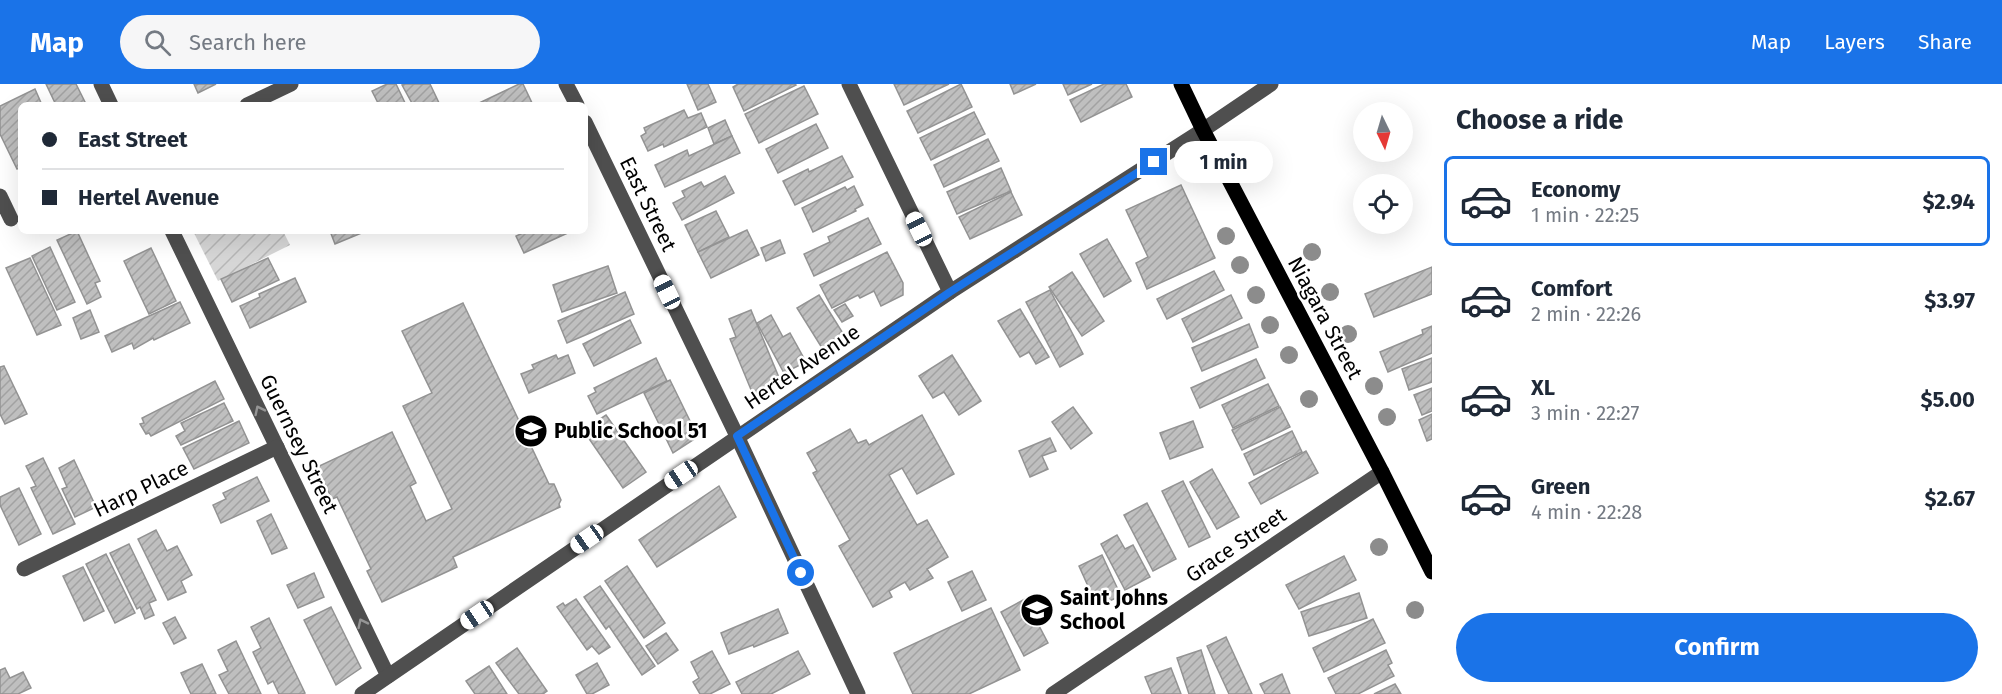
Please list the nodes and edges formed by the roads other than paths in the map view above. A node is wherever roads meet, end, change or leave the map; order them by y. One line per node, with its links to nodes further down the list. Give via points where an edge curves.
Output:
1 (101, 84): 7 (street)
2 (291, 84): 8 (street)
3 (566, 84): 9 (street)
4 (849, 84): 15 (street)
5 (1181, 84): 11 (main road, Niagara Street)
6 (1271, 84): 11 (street, Hertel Avenue)
7 (110, 102)
8 (253, 102)
9 (575, 102)
10 (588, 129): 16 (street, East Street)
11 (1203, 130): 15 (street, Hertel Avenue); 18 (main road, Niagara Street)
12 (0, 196): 13 (street)
13 (11, 219)
14 (173, 234): 17 (street, Guernsey Street, one-way to 14)
15 (950, 292): 16 (street, Hertel Avenue)
16 (737, 436): 21 (street, Hertel Avenue); 23 (street, East Street)
17 (277, 447): 19 (street, Harp Place); 21 (street, Guernsey Street, one-way to 17)
18 (1382, 472): 20 (main road, Niagara Street); 24 (street, Grace Street)
19 (24, 569)
20 (1432, 572)
21 (388, 676): 22 (street, Hertel Avenue)
22 (362, 694)
23 (858, 694)
24 (1053, 694)

